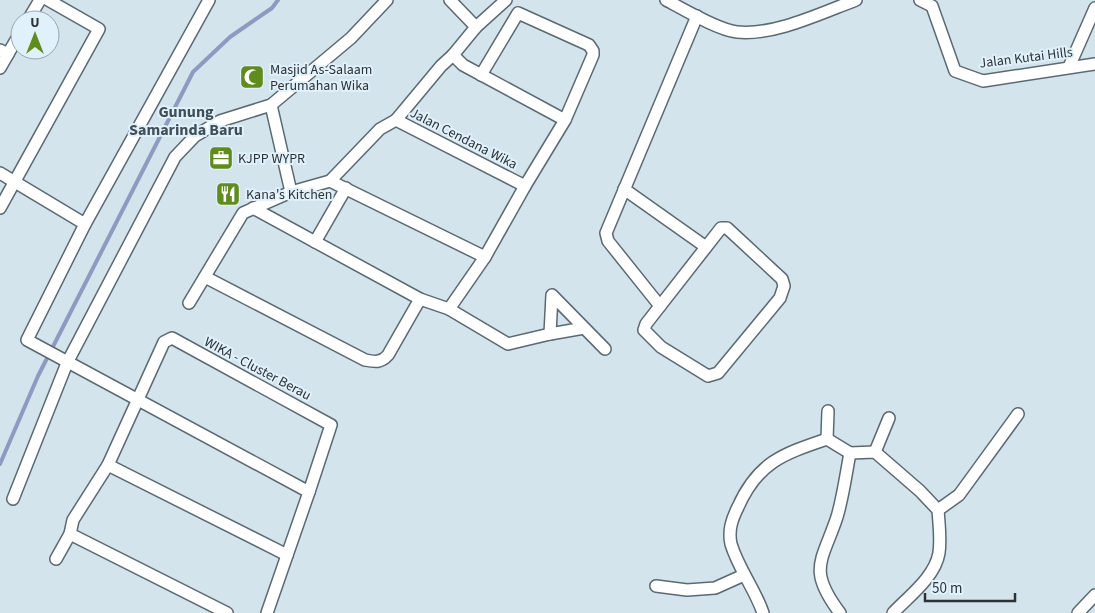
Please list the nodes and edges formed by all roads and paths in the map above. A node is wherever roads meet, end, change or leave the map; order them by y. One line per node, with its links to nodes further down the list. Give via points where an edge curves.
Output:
1 (48, 0): 25 (street, via 99,29)
2 (209, 0): 32 (street)
3 (387, 0): 20 (street, via 350,38)
4 (450, 0): 12 (street)
5 (666, 0): 11 (street)
6 (856, 0): 11 (street, via 803,20 751,32 735,32)
7 (920, 0): 17 (street, Jalan Kutai Hills, via 932,6 955,71 967,77 983,81)
8 (503, 3): 10 (street); 12 (street)
9 (1095, 8): 13 (street)
10 (518, 13): 19 (street); 22 (street, via 589,46 593,51)
11 (696, 16): 28 (street)
12 (476, 27): 15 (street)
13 (1090, 29): 17 (street)
14 (4, 52): 18 (street)
15 (453, 55): 19 (street); 21 (street)
16 (1095, 64): 17 (street, Jalan Kutai Hills)
17 (1069, 67)
18 (0, 68)
19 (481, 75): 22 (street)
20 (271, 105): 29 (street); 44 (street, via 220,121 194,136 174,158)
21 (396, 120): 24 (street, Jalan Cendana Wika, via 380,129); 26 (street, Jalan Cendana Wika)
22 (566, 120): 26 (street)
23 (0, 173): 25 (street)
24 (330, 181): 27 (street); 29 (street)
25 (15, 184): 30 (street); 32 (street)
26 (525, 186): 35 (street, Jalan Cendana Wika)
27 (346, 188): 33 (street); 35 (street)
28 (624, 189): 34 (street); 39 (street, via 606,238)
29 (291, 192): 31 (street)
30 (0, 208)
31 (253, 208): 33 (street); 36 (street, via 243,213)
32 (85, 224): 44 (street, via 27,338)
33 (315, 242): 37 (street)
34 (706, 247): 39 (street); 39 (street, via 722,228 727,228 782,279 784,286 780,298 718,373 711,376 661,347 644,330)
35 (485, 257): 40 (street, Jalan Cendana Wika)
36 (205, 277): 37 (street, via 364,360 375,362 384,360 388,355); 38 (street)
37 (420, 299): 40 (street)
38 (189, 303)
39 (660, 306)
40 (449, 309): 42 (street, via 508,344)
41 (584, 328): 42 (street); 42 (street, via 552,296); 43 (street)
42 (550, 334)
43 (605, 349)
44 (66, 362): 45 (street); 54 (street)
45 (137, 399): 52 (street, WIKA - Cluster Berau); 53 (street); 53 (street, WIKA - Cluster Berau, via 164,342 172,338 331,424)
46 (828, 411): 49 (street)
47 (1018, 414): 55 (street, via 959,495)
48 (889, 418): 50 (street)
49 (828, 439): 51 (street); 59 (street, via 786,453 758,473 746,489 731,521 730,532)
50 (874, 452): 51 (street); 55 (street, via 920,490)
51 (850, 453): 65 (street, via 837,517 820,558 824,589)
52 (108, 465): 56 (street, WIKA - Cluster Berau, via 73,520); 57 (street)
53 (309, 492): 57 (street, WIKA - Cluster Berau)
54 (13, 500)
55 (938, 510): 66 (street, via 940,550 937,561 932,571)
56 (70, 534): 58 (street, WIKA - Cluster Berau); 62 (street)
57 (287, 555): 63 (street, WIKA - Cluster Berau)
58 (56, 559)
59 (744, 575): 60 (street, via 715,588 687,590); 64 (street)
60 (656, 586)
61 (1095, 595): 67 (street)
62 (227, 613)
63 (267, 613)
64 (763, 613)
65 (840, 613)
66 (893, 613)
67 (1078, 613)

